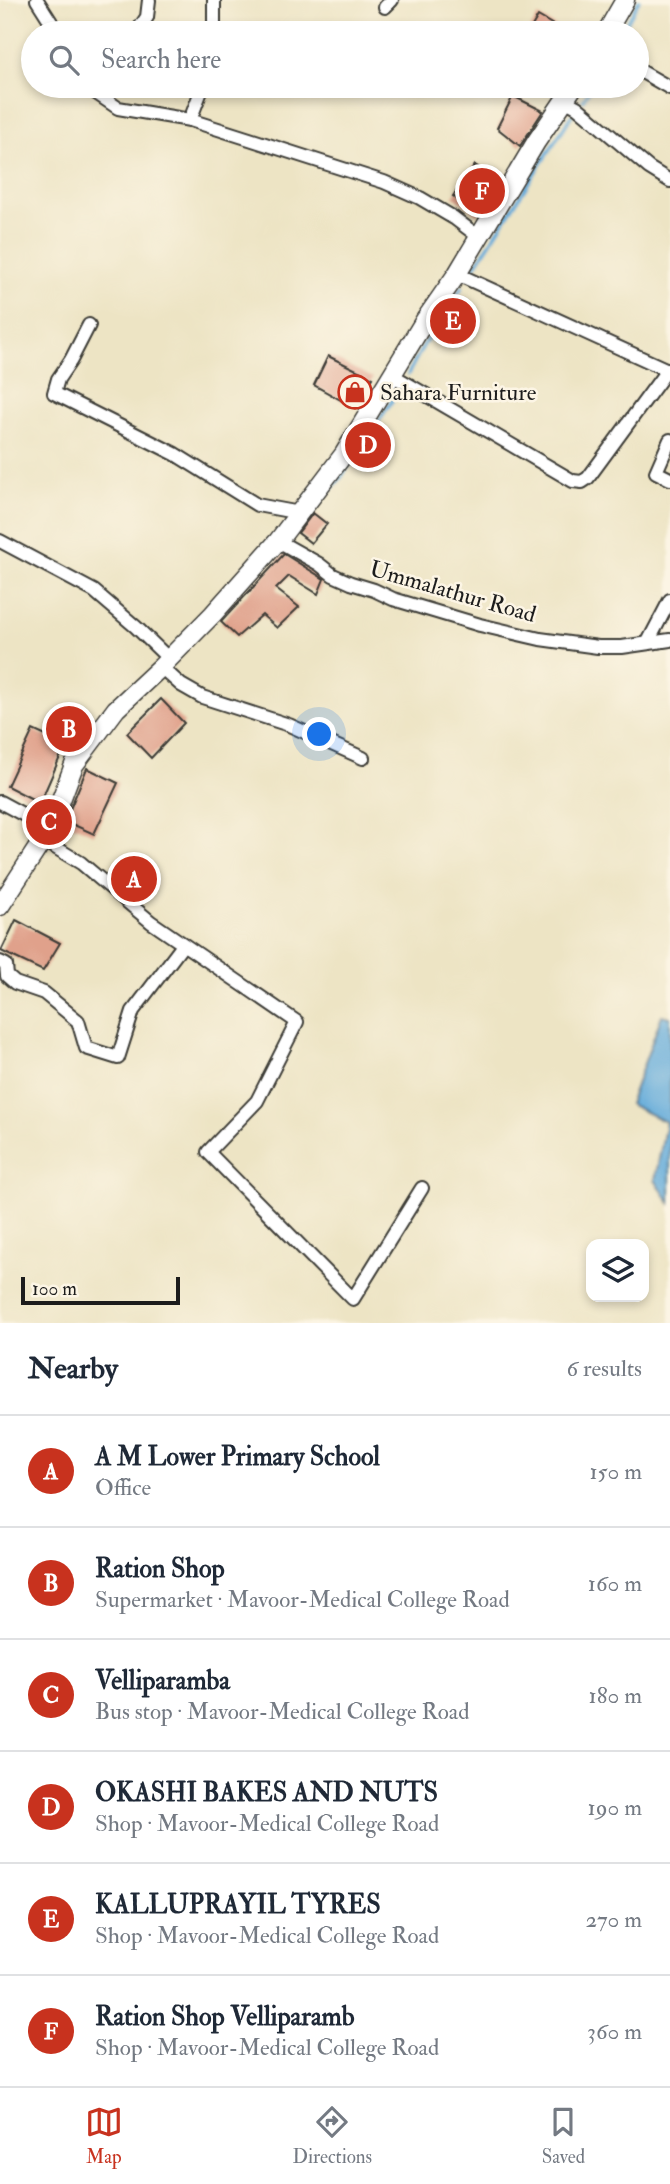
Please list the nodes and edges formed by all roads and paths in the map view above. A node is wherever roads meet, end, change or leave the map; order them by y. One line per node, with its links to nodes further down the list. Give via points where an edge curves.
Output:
1 (37, 0): 5 (street)
2 (149, 0): 6 (street)
3 (215, 0): 7 (street)
4 (625, 0): 8 (main road)
5 (50, 21)
6 (144, 21)
7 (214, 21)
8 (613, 21)
9 (649, 76): 10 (street)
10 (670, 88)
11 (107, 98): 15 (street, via 118,108)
12 (198, 98): 15 (street)
13 (566, 98): 17 (main road)
14 (572, 98): 16 (street, via 649,168)
15 (190, 120): 17 (street, via 384,182 420,198)
16 (670, 181)
17 (479, 237): 18 (main road)
18 (457, 274): 20 (street); 21 (main road)
19 (89, 325): 24 (street, via 54,393 175,454 257,505)
20 (669, 370): 21 (street, via 582,482 573,481)
21 (392, 374): 24 (main road, via 344,454)
22 (670, 440): 23 (street, via 656,472)
23 (670, 479)
24 (300, 513): 26 (main road)
25 (0, 541): 30 (street, via 94,591 136,627)
26 (278, 541): 29 (street, Ummalathur Road, via 351,583 472,622 598,647); 30 (main road)
27 (670, 600): 29 (street)
28 (670, 640): 29 (street, Ummalathur Road)
29 (648, 642)
30 (165, 663): 31 (street, via 181,685 202,697 289,725); 33 (main road, via 116,709 74,765)
31 (363, 758)
32 (0, 802): 33 (street)
33 (47, 835): 34 (main road); 35 (street)
34 (0, 906)
35 (183, 945): 36 (street, via 133,1011 118,1058 86,1048 78,1021 44,992 15,983); 37 (street, via 297,1022 257,1101 208,1152 353,1299)
36 (0, 962)
37 (422, 1188)

